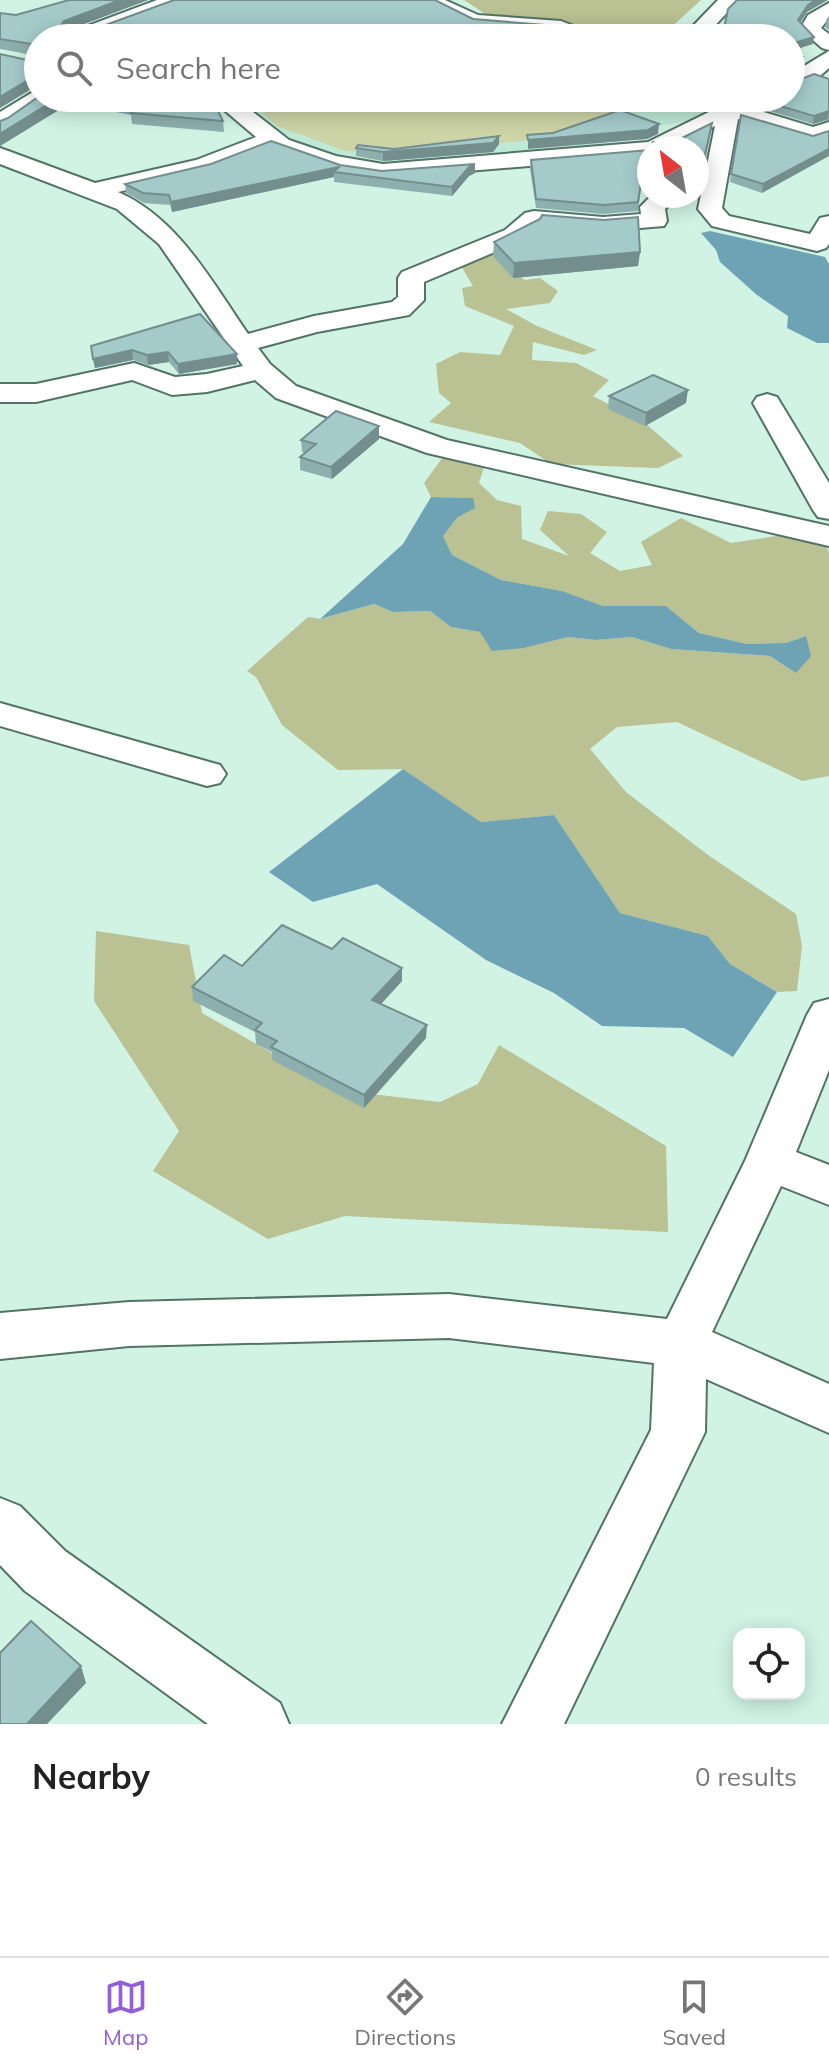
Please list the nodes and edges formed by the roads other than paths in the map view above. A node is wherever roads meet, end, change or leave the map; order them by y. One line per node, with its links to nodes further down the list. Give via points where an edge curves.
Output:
1 (175, 0): 5 (street)
2 (430, 0): 6 (street, via 474,21)
3 (729, 0): 7 (street)
4 (829, 9): 8 (street, via 810,29)
5 (111, 24)
6 (499, 24)
7 (706, 24)
8 (829, 44)
9 (824, 69): 10 (street)
10 (805, 76)
11 (24, 105): 16 (street)
12 (238, 112): 19 (street)
13 (709, 112): 18 (street)
14 (721, 112): 26 (street)
15 (746, 112): 17 (street, via 813,134)
16 (0, 122)
17 (829, 129)
18 (671, 136)
19 (271, 139): 20 (street, via 332,162 383,171); 22 (street, via 203,165)
20 (637, 149)
21 (0, 155): 22 (street)
22 (94, 190): 29 (street, via 126,204 168,239)
23 (562, 204): 27 (street)
24 (652, 208): 27 (street, via 655,221 603,224)
25 (696, 208): 26 (street)
26 (710, 209): 28 (street, via 721,221 817,243)
27 (534, 218): 29 (street, via 514,235 411,278 411,300 400,309)
28 (829, 223)
29 (242, 344): 30 (street)
30 (260, 370): 31 (street, via 172,386 134,371 36,393); 34 (street, via 286,392 438,447)
31 (0, 393)
32 (767, 403): 33 (street)
33 (829, 510)
34 (829, 536)
35 (0, 714): 36 (street)
36 (207, 774)
37 (829, 1015): 38 (street)
38 (769, 1161): 39 (street); 41 (street)
39 (829, 1186)
40 (0, 1336): 41 (street, via 129,1324 449,1316)
41 (681, 1343): 42 (street); 45 (street, via 678,1432)
42 (829, 1409)
43 (0, 1525): 44 (street, via 45,1571)
44 (259, 1724)
45 (532, 1724)

